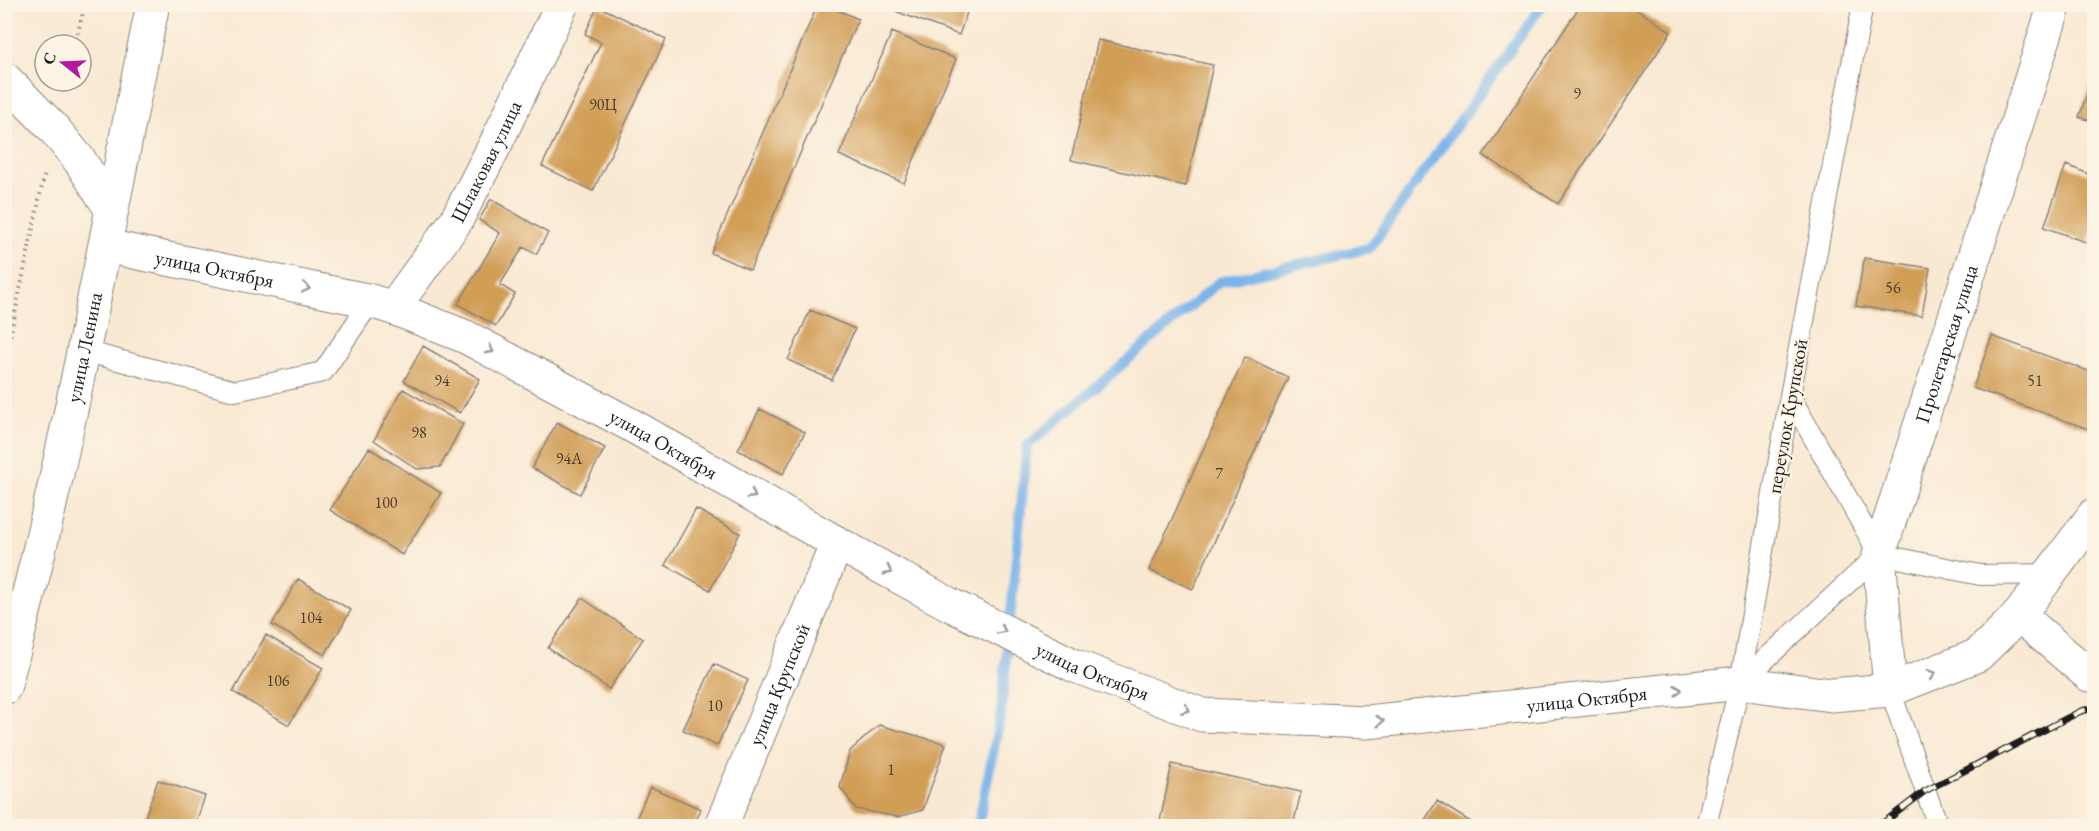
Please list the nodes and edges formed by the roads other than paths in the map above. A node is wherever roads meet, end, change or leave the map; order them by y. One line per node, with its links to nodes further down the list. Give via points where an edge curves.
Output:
1 (153, 4): 6 (street, улица Ленина)
2 (562, 4): 8 (street, Шлаковая улица, via 456,221)
3 (1863, 4): 10 (lane, переулок Крупской)
4 (2055, 4): 13 (street, Пролетарская улица)
5 (4, 78): 6 (street, via 54,129)
6 (111, 208): 7 (street, улица Ленина)
7 (105, 246): 8 (street, улица Октября, one-way to 8); 9 (street, улица Ленина)
8 (382, 305): 9 (lane, via 323,372 235,391); 12 (street, улица Октября, one-way to 12, via 477,342)
9 (84, 351): 15 (street, улица Ленина)
10 (1790, 396): 13 (lane); 18 (lane, переулок Крупской)
11 (2094, 515): 14 (street, улица Октября)
12 (837, 543): 18 (street, улица Октября, one-way to 18, via 1073,665 1202,715 1367,722); 21 (street, улица Крупской)
13 (1879, 554): 14 (lane, via 1980,575); 18 (lane); 20 (street, Пролетарская улица)
14 (2051, 574): 16 (street, улица Октября)
15 (15, 608): 19 (street, улица Ленина)
16 (2019, 615): 17 (street); 20 (street, улица Октября, one-way to 16, via 1977,656)
17 (2092, 678)
18 (1740, 683): 20 (street, улица Октября, via 1831,695); 22 (lane, переулок Крупской)
19 (4, 688)
20 (1890, 690): 23 (lane)
21 (721, 826)
22 (1706, 826)
23 (1938, 826)

